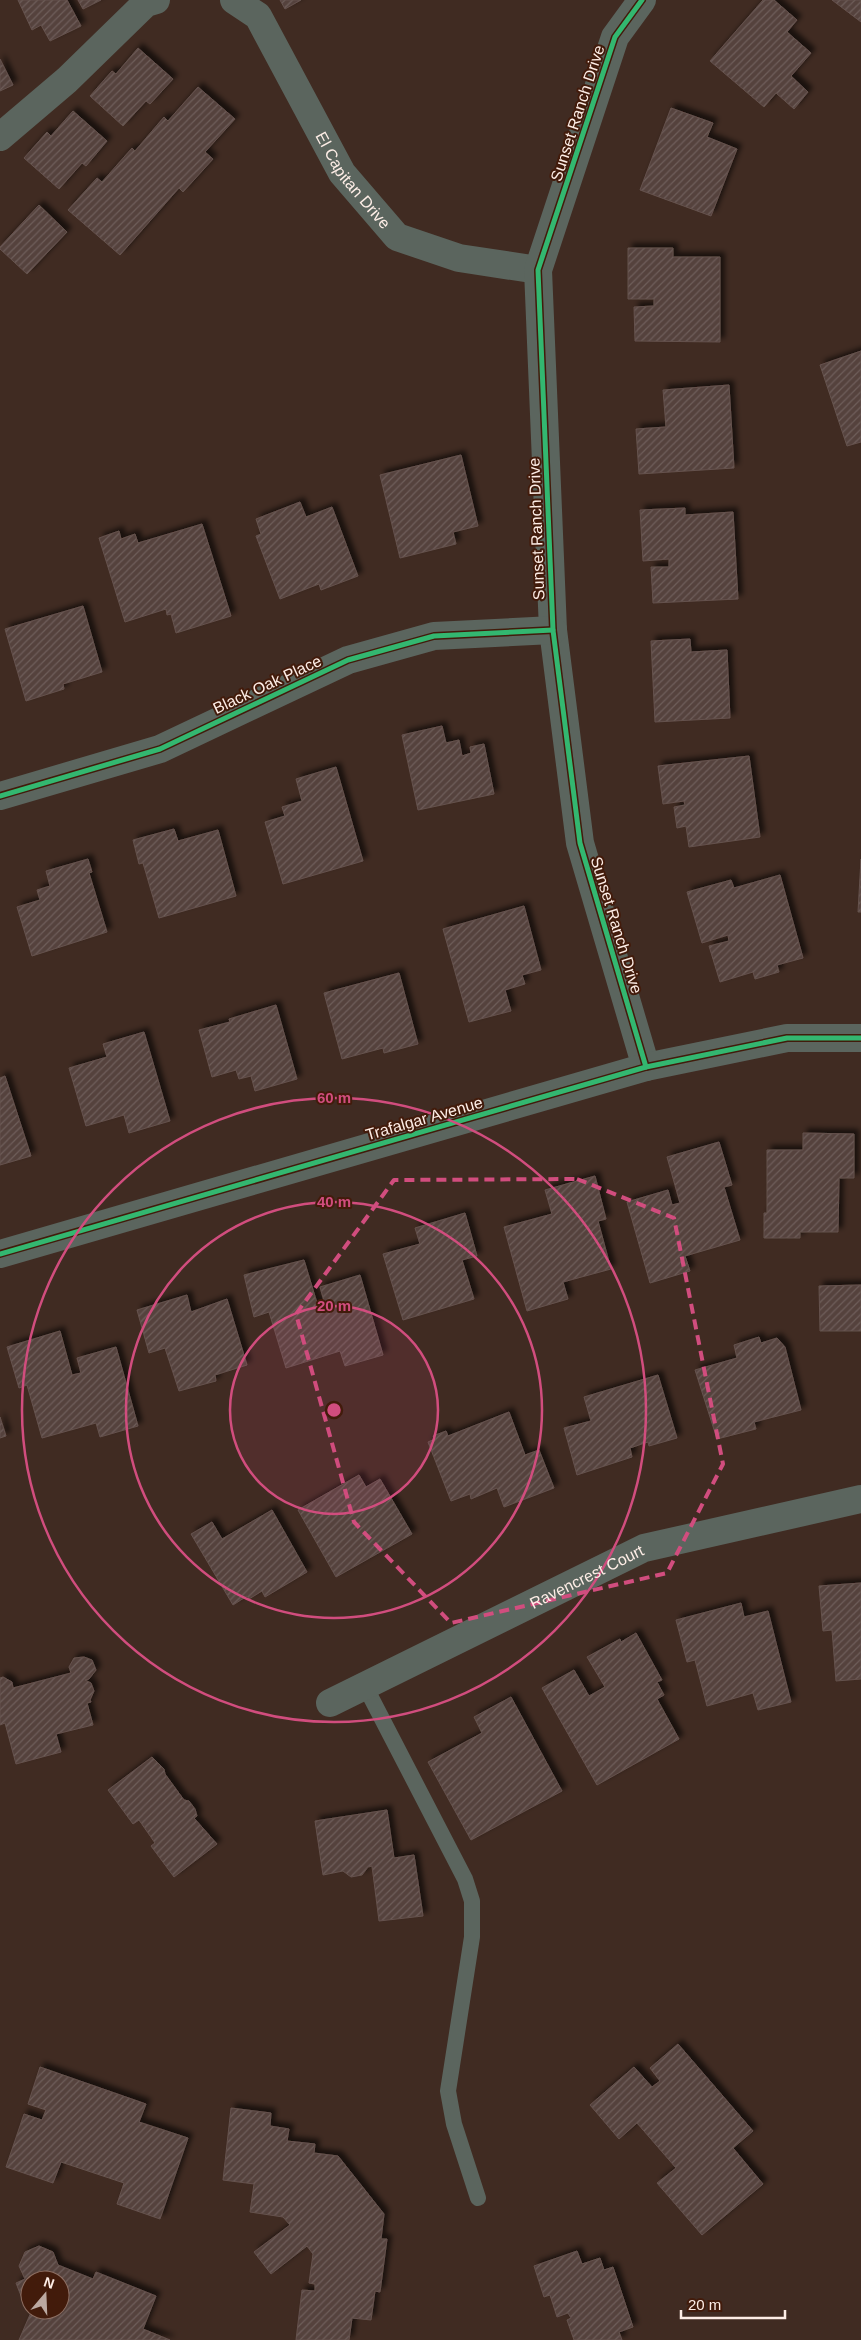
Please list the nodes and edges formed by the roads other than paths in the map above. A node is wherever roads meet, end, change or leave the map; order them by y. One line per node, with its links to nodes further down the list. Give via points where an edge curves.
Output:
1 (156, 0): 4 (street, via 146,3 67,80)
2 (234, 0): 5 (street, El Capitan Drive, via 258,16 342,173 396,238 459,258)
3 (642, 0): 5 (street, Sunset Ranch Drive, via 615,36)
4 (0, 137)
5 (538, 270): 6 (street, Sunset Ranch Drive)
6 (553, 630): 7 (street, Black Oak Place, via 434,636 348,660 160,749); 9 (street, Sunset Ranch Drive, via 580,843)
7 (0, 796)
8 (861, 1038): 9 (street, Trafalgar Avenue, via 787,1038)
9 (646, 1067): 10 (street, Trafalgar Avenue)
10 (0, 1254)
11 (861, 1498): 12 (street, Ravencrest Court, via 644,1548)
12 (365, 1686): 13 (street, Ravencrest Court); 14 (lane, via 465,1879 472,1901 472,1937 448,2091 454,2124)
13 (330, 1703)
14 (478, 2198)

